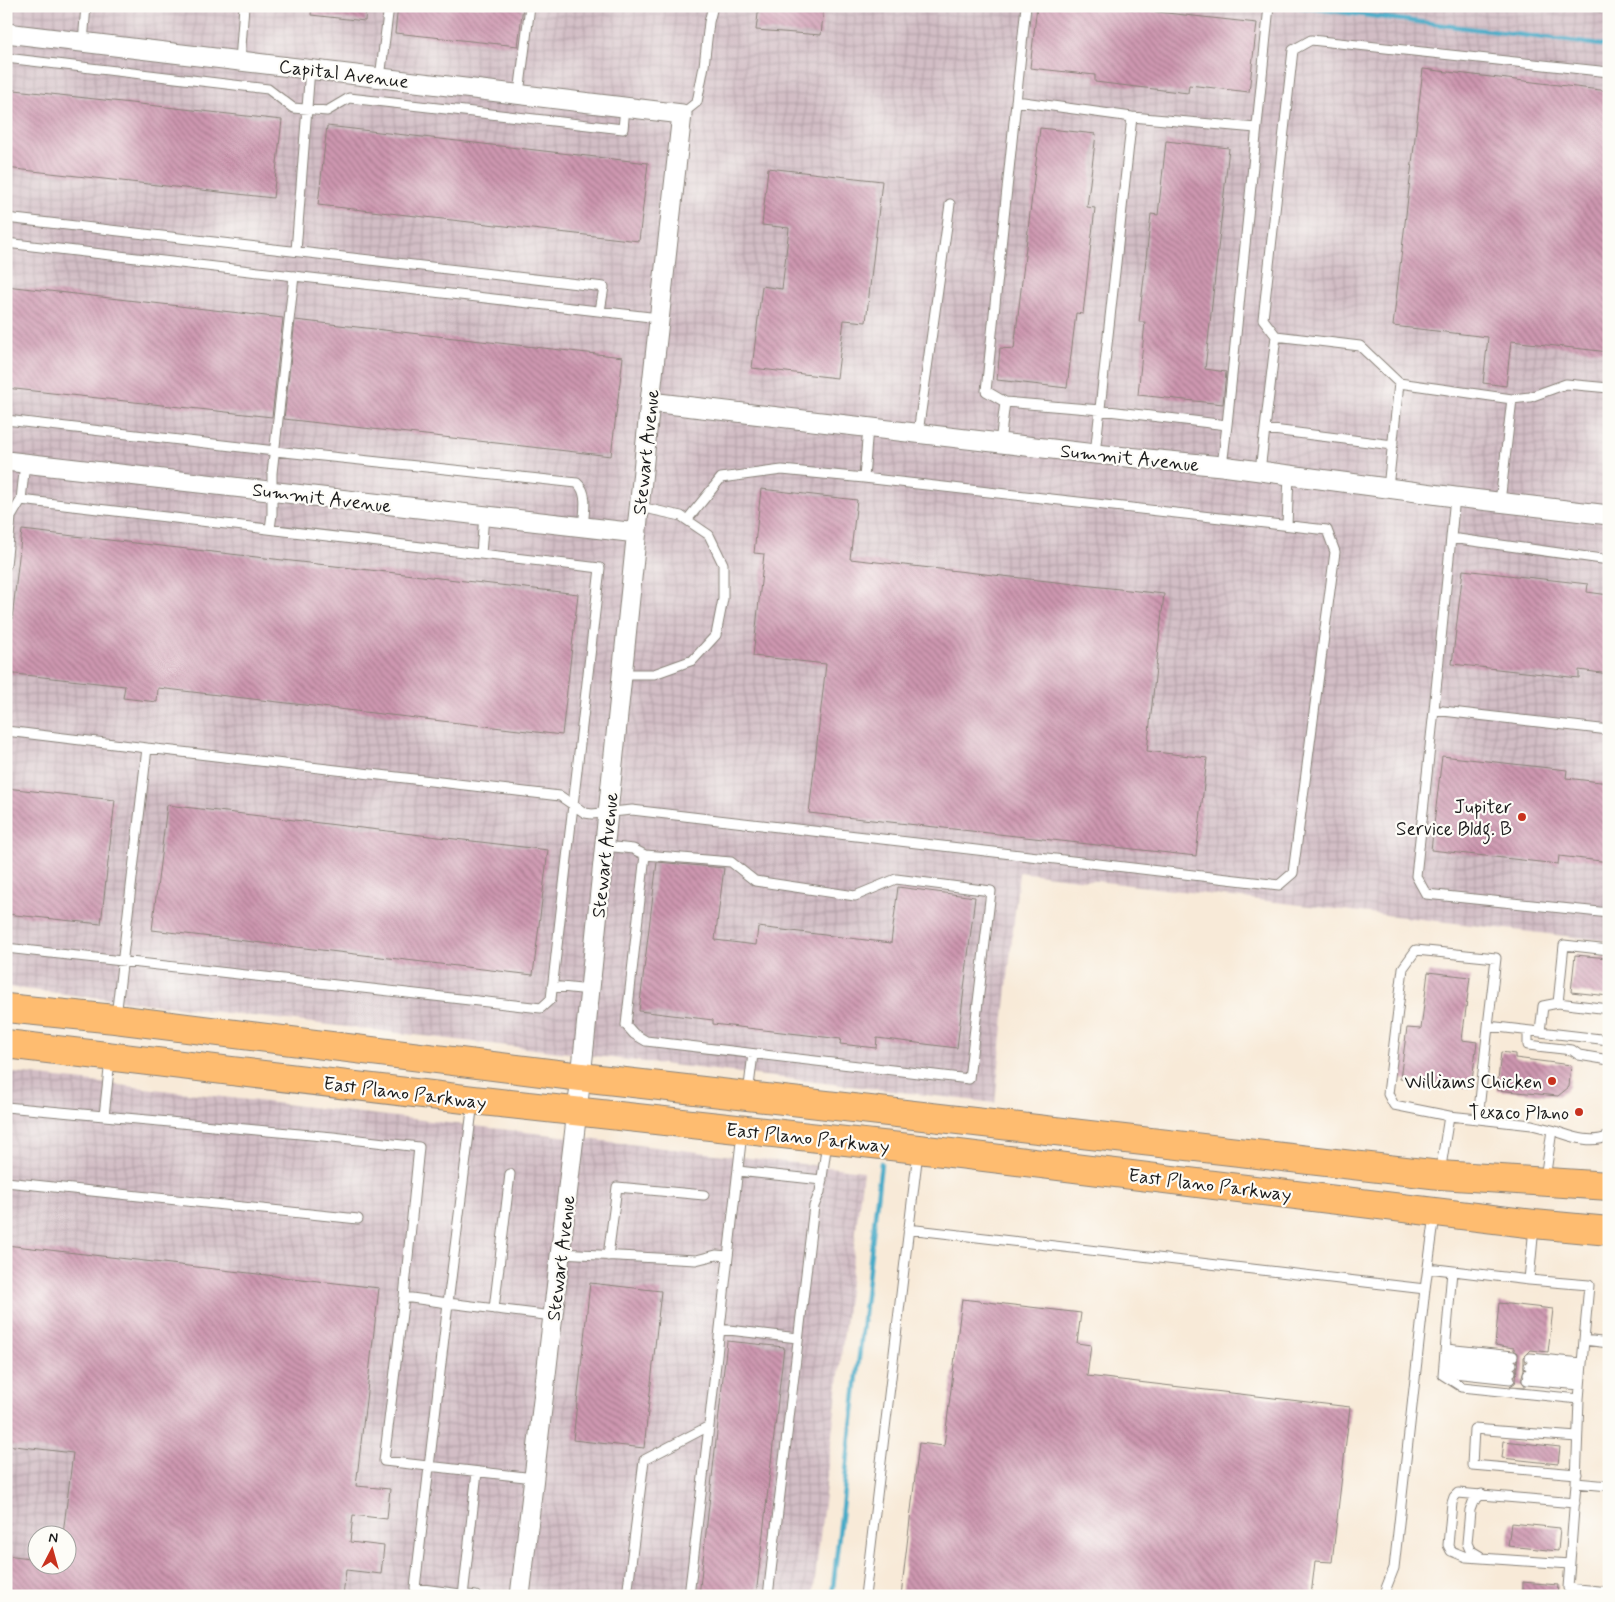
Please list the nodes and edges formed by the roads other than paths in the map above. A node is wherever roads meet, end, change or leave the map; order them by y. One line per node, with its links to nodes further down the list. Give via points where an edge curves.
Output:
1 (86, 6): 11 (lane)
2 (244, 6): 13 (lane)
3 (389, 6): 16 (lane)
4 (530, 6): 17 (lane)
5 (714, 6): 21 (lane, via 697,102)
6 (1026, 6): 18 (lane)
7 (1269, 6): 23 (lane)
8 (1594, 6): 9 (lane)
9 (1609, 8)
10 (6, 33): 11 (street, Capital Avenue)
11 (83, 42): 13 (street, Capital Avenue)
12 (6, 58): 20 (lane, via 268,89 293,108)
13 (240, 61): 14 (street, Capital Avenue)
14 (310, 69): 16 (street, Capital Avenue); 20 (lane)
15 (1609, 72): 31 (lane, via 1310,40 1294,50 1263,318)
16 (380, 78): 17 (street, Capital Avenue)
17 (519, 94): 19 (street, Capital Avenue)
18 (1016, 101): 22 (lane); 36 (lane, via 986,391)
19 (625, 107): 20 (lane, via 623,128 349,98 327,112); 21 (street, Capital Avenue)
20 (307, 110): 27 (lane)
21 (682, 114): 30 (street, Stewart Avenue)
22 (1132, 117): 23 (lane); 37 (lane)
23 (1256, 128): 39 (lane)
24 (950, 204): 42 (lane)
25 (6, 218): 27 (lane)
26 (6, 243): 28 (lane)
27 (296, 251): 29 (lane, via 604,287)
28 (294, 276): 29 (lane); 45 (lane)
29 (600, 311): 30 (lane)
30 (660, 318): 35 (street, Stewart Avenue)
31 (1276, 336): 32 (lane, via 1360,346); 41 (lane)
32 (1399, 383): 34 (lane); 44 (lane)
33 (1609, 388): 34 (lane, via 1566,384 1530,397)
34 (1512, 399): 57 (lane)
35 (650, 402): 40 (street, Summit Avenue); 58 (street, Stewart Avenue)
36 (1005, 402): 37 (lane); 43 (lane)
37 (1100, 410): 39 (lane); 46 (lane)
38 (6, 420): 45 (lane)
39 (1228, 425): 49 (lane)
40 (868, 427): 42 (street, Summit Avenue); 52 (lane)
41 (1265, 429): 44 (lane); 50 (lane)
42 (918, 433): 43 (street, Summit Avenue)
43 (1000, 443): 46 (street, Summit Avenue)
44 (1393, 445): 53 (lane)
45 (275, 451): 54 (lane); 63 (lane, via 577,482 585,496)
46 (1095, 454): 49 (street, Summit Avenue)
47 (6, 461): 48 (street, Summit Avenue)
48 (25, 463): 54 (street, Summit Avenue); 56 (lane)
49 (1222, 466): 50 (street, Summit Avenue)
50 (1260, 471): 51 (street, Summit Avenue)
51 (1289, 474): 53 (street, Summit Avenue); 62 (lane)
52 (864, 478): 61 (lane, via 782,470 720,478); 62 (lane)
53 (1388, 488): 55 (street, Summit Avenue)
54 (272, 491): 59 (street, Summit Avenue); 64 (lane)
55 (1455, 497): 57 (street, Summit Avenue); 66 (lane)
56 (21, 500): 64 (lane); 69 (lane, via 11,517)
57 (1500, 502): 60 (street, Summit Avenue)
58 (640, 507): 61 (lane); 65 (street, Stewart Avenue)
59 (484, 515): 63 (street, Summit Avenue); 67 (lane)
60 (1609, 515)
61 (687, 520): 70 (lane, via 709,535 723,564 724,599 716,635 694,660 654,674)
62 (1287, 525): 76 (lane, via 1327,530 1335,552 1293,873 1279,885 632,810)
63 (583, 527): 65 (street, Summit Avenue)
64 (270, 529): 67 (lane)
65 (637, 533): 70 (street, Stewart Avenue)
66 (1450, 538): 68 (lane); 71 (lane)
67 (481, 554): 75 (lane, via 600,568)
68 (1609, 560)
69 (6, 564)
70 (623, 674): 76 (street, Stewart Avenue)
71 (1434, 710): 72 (lane); 79 (lane, via 1416,876 1426,894)
72 (1609, 730)
73 (6, 731): 74 (lane)
74 (147, 748): 75 (lane, via 560,796); 82 (lane)
75 (573, 804): 76 (lane, via 585,813); 83 (lane)
76 (609, 812): 77 (street, Stewart Avenue)
77 (605, 846): 78 (lane, via 633,849); 84 (street, Stewart Avenue)
78 (645, 855): 94 (lane, via 626,1025 646,1041); 94 (lane, via 731,862 755,881 855,896 896,879 991,890 969,1080)
79 (1609, 913)
80 (6, 948): 82 (lane)
81 (1609, 950): 85 (lane, via 1564,945)
82 (122, 961): 83 (lane, via 541,1008 551,999); 88 (lane)
83 (552, 986): 84 (lane)
84 (590, 990): 97 (street, Stewart Avenue)
85 (1558, 1003): 87 (lane); 91 (lane, via 1543,1006)
86 (6, 1008): 88 (main road, East Plano Parkway)
87 (1609, 1009)
88 (115, 1020): 95 (main road); 97 (main road, East Plano Parkway)
89 (1488, 1026): 90 (lane); 104 (lane, via 1496,958 1416,950 1403,968 1388,1094 1394,1105); 106 (lane)
90 (1528, 1031): 91 (lane); 96 (lane, via 1528,1044 1572,1050 1579,1055)
91 (1540, 1032): 92 (lane)
92 (1609, 1040)
93 (6, 1044): 95 (main road, East Plano Parkway)
94 (753, 1054): 98 (lane)
95 (110, 1057): 99 (main road, East Plano Parkway); 103 (lane)
96 (1609, 1060)
97 (581, 1077): 98 (main road, East Plano Parkway); 102 (street, Stewart Avenue)
98 (748, 1096): 100 (main road, East Plano Parkway); 107 (main road)
99 (473, 1100): 102 (main road, East Plano Parkway); 133 (lane)
100 (831, 1106): 105 (main road, East Plano Parkway); 110 (main road)
101 (6, 1107): 103 (lane)
102 (577, 1110): 107 (main road, East Plano Parkway); 125 (street, Stewart Avenue)
103 (104, 1116): 132 (lane, via 419,1147)
104 (1449, 1116): 106 (lane); 114 (lane)
105 (922, 1117): 111 (main road); 114 (main road, East Plano Parkway)
106 (1478, 1119): 108 (lane)
107 (743, 1130): 110 (main road, East Plano Parkway); 112 (lane)
108 (1552, 1130): 109 (lane, via 1581,1139 1599,1140); 117 (lane)
109 (1609, 1136)
110 (828, 1139): 111 (main road, East Plano Parkway); 115 (lane)
111 (918, 1149): 120 (main road, East Plano Parkway); 123 (lane)
112 (738, 1171): 115 (lane); 127 (lane)
113 (510, 1174): 134 (lane)
114 (1440, 1175): 117 (main road, East Plano Parkway); 120 (main road)
115 (822, 1180): 137 (lane, via 814,1206)
116 (6, 1182): 121 (lane)
117 (1545, 1183): 118 (main road, East Plano Parkway)
118 (1609, 1186)
119 (704, 1195): 126 (lane, via 617,1187)
120 (1436, 1212): 122 (main road, East Plano Parkway); 128 (lane)
121 (358, 1219)
122 (1534, 1224): 124 (main road, East Plano Parkway); 130 (lane)
123 (908, 1229): 131 (lane); 161 (lane)
124 (1609, 1231)
125 (560, 1253): 126 (lane); 135 (street, Stewart Avenue)
126 (608, 1256): 127 (lane, via 696,1260)
127 (728, 1256): 136 (lane)
128 (1428, 1268): 129 (lane); 131 (lane)
129 (1452, 1271): 130 (lane); 140 (lane)
130 (1529, 1280): 138 (lane, via 1588,1285)
131 (1425, 1289): 162 (lane, via 1394,1568)
132 (404, 1297): 133 (lane); 145 (lane, via 384,1461)
133 (448, 1303): 134 (lane); 145 (lane)
134 (494, 1309): 135 (lane)
135 (553, 1316): 147 (street, Stewart Avenue)
136 (720, 1329): 137 (lane); 143 (lane)
137 (798, 1338): 160 (lane)
138 (1584, 1340): 139 (lane); 141 (lane)
139 (1609, 1343)
140 (1444, 1361): 140 (lane, via 1512,1368); 142 (lane, via 1443,1375 1462,1387)
141 (1581, 1374): 141 (lane, via 1529,1369); 142 (lane)
142 (1579, 1399): 144 (lane)
143 (709, 1426): 158 (lane, via 644,1460); 159 (lane)
144 (1577, 1437): 148 (lane); 148 (lane, via 1474,1429 1472,1465)
145 (429, 1466): 146 (lane); 155 (lane, via 415,1588)
146 (477, 1472): 147 (lane); 155 (lane)
147 (534, 1478): 157 (street, Stewart Avenue)
148 (1577, 1478): 149 (lane); 151 (lane)
149 (1609, 1486)
150 (1482, 1494): 151 (lane); 152 (lane, via 1470,1510 1467,1543 1470,1550); 152 (lane, via 1464,1492 1454,1497 1448,1545 1451,1551)
151 (1575, 1504): 153 (lane)
152 (1482, 1558): 153 (lane)
153 (1570, 1564): 154 (lane, via 1568,1588)
154 (1609, 1592)
155 (463, 1595): 156 (lane)
156 (476, 1596)
157 (520, 1596)
158 (627, 1596)
159 (689, 1596)
160 (768, 1596)
161 (865, 1596)
162 (1383, 1596)

